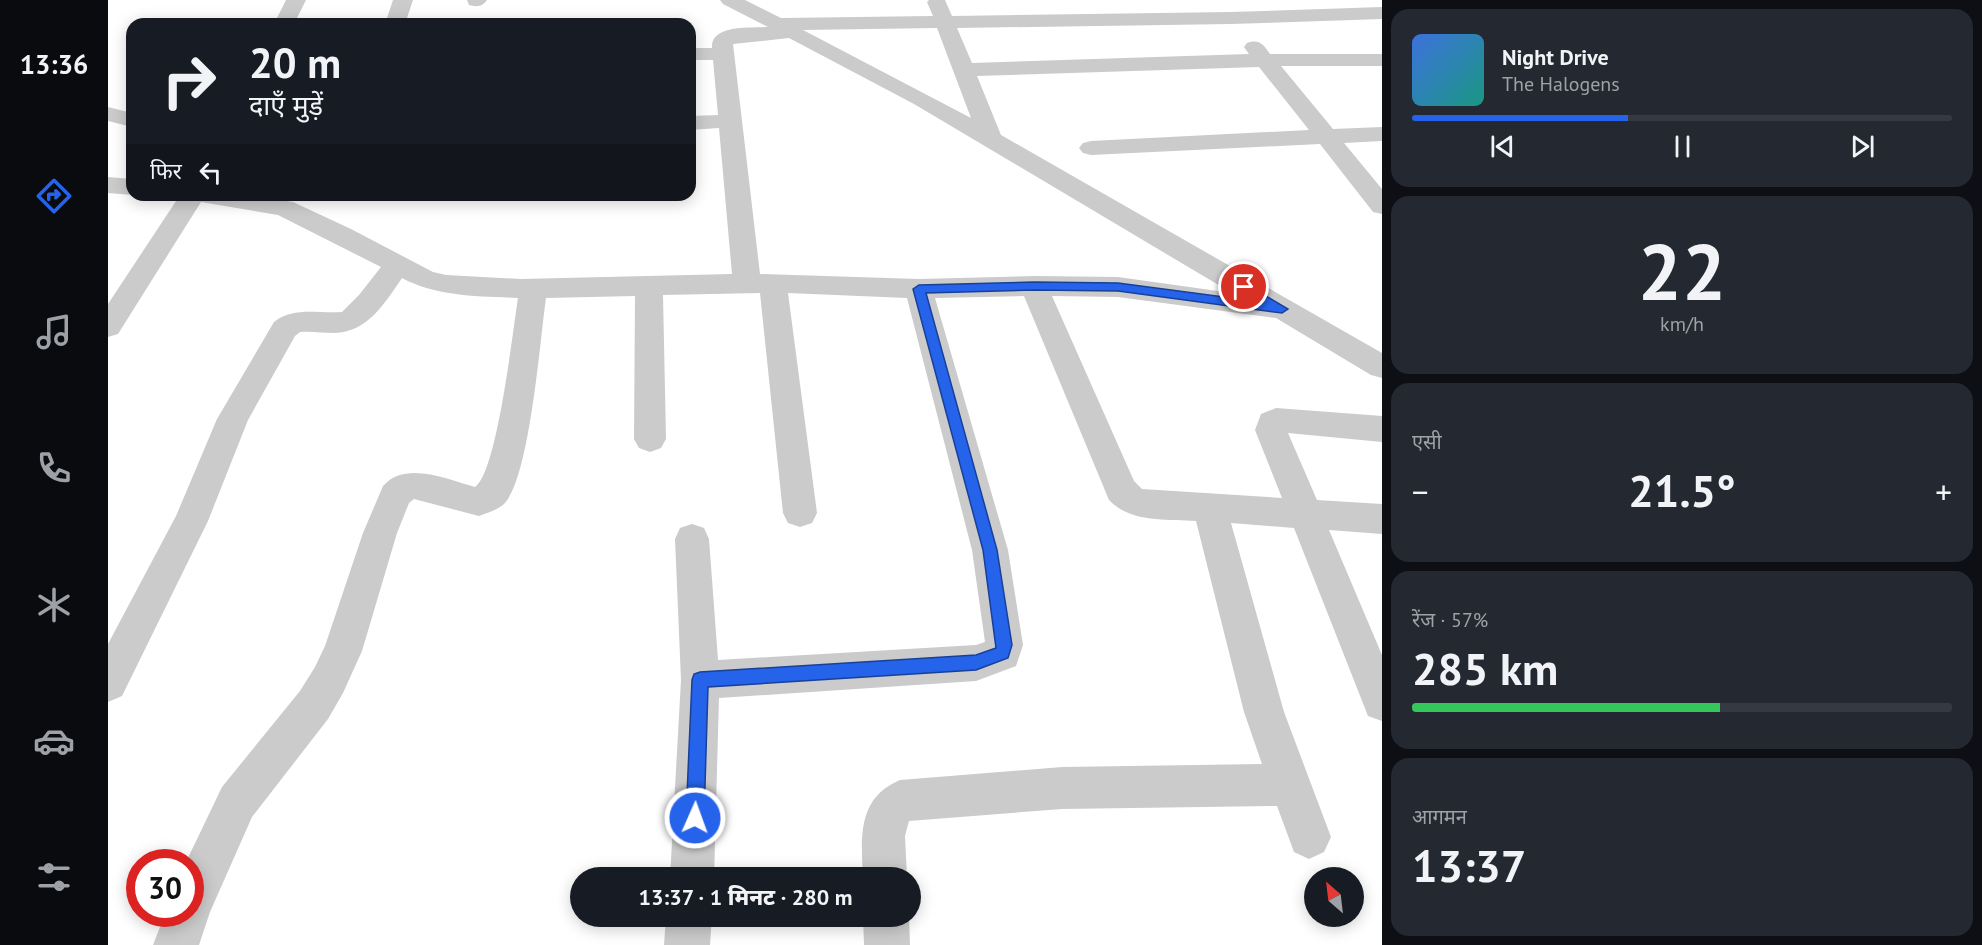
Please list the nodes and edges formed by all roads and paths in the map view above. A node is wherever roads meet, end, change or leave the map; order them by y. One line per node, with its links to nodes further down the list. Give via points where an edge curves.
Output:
1 (296, 0): 7 (street)
2 (403, 0): 8 (street)
3 (730, 0): 11 (street)
4 (936, 0): 10 (street)
5 (1210, 0): 9 (street)
6 (1382, 13): 9 (street)
7 (287, 18)
8 (397, 18)
9 (1231, 18): 10 (street); 14 (street)
10 (946, 21): 11 (street); 16 (street)
11 (785, 28): 13 (street, via 726,38 722,40); 23 (street)
12 (696, 54): 13 (street)
13 (722, 54): 19 (street)
14 (1264, 60): 15 (street); 16 (street); 22 (street)
15 (1382, 60)
16 (965, 70): 23 (street)
17 (108, 114): 18 (street)
18 (126, 118)
19 (729, 121): 20 (street); 31 (street)
20 (696, 123)
21 (1382, 134): 22 (street)
22 (1329, 137): 24 (street); 29 (street)
23 (992, 139): 36 (street)
24 (1091, 148)
25 (108, 185): 26 (street)
26 (126, 186)
27 (189, 201): 37 (street)
28 (241, 201): 30 (street, via 284,208)
29 (1382, 205)
30 (398, 265): 34 (street, via 434,283); 47 (street, via 354,318 333,324 295,321 284,328 233,418 191,521)
31 (760, 283): 32 (street); 35 (street); 42 (street)
32 (649, 286): 34 (street); 40 (street)
33 (1034, 286): 35 (street); 36 (street, via 1137,289); 41 (street, via 1125,496 1141,503)
34 (533, 288): 53 (street, via 512,437 499,483 480,502 414,485 395,496 343,651 329,680 314,705 237,802)
35 (919, 289): 46 (street, via 990,550 1003,653 976,663)
36 (1282, 309): 38 (street)
37 (108, 327)
38 (1382, 368)
39 (1382, 429): 43 (street, via 1288,420 1272,423 1271,430)
40 (650, 439)
41 (1210, 507): 43 (street); 49 (street, via 1260,700)
42 (800, 513)
43 (1304, 514): 44 (street); 48 (street)
44 (1382, 519)
45 (692, 539): 46 (street)
46 (700, 680): 51 (street)
47 (108, 683)
48 (1382, 702)
49 (1290, 785): 50 (street); 52 (street, via 1062,788 900,801 887,812)
50 (1309, 837)
51 (692, 867)
52 (885, 867)
53 (204, 874)
54 (183, 927): 57 (street)
55 (688, 927): 58 (street)
56 (886, 927): 59 (street)
57 (176, 945)
58 (687, 945)
59 (887, 945)

